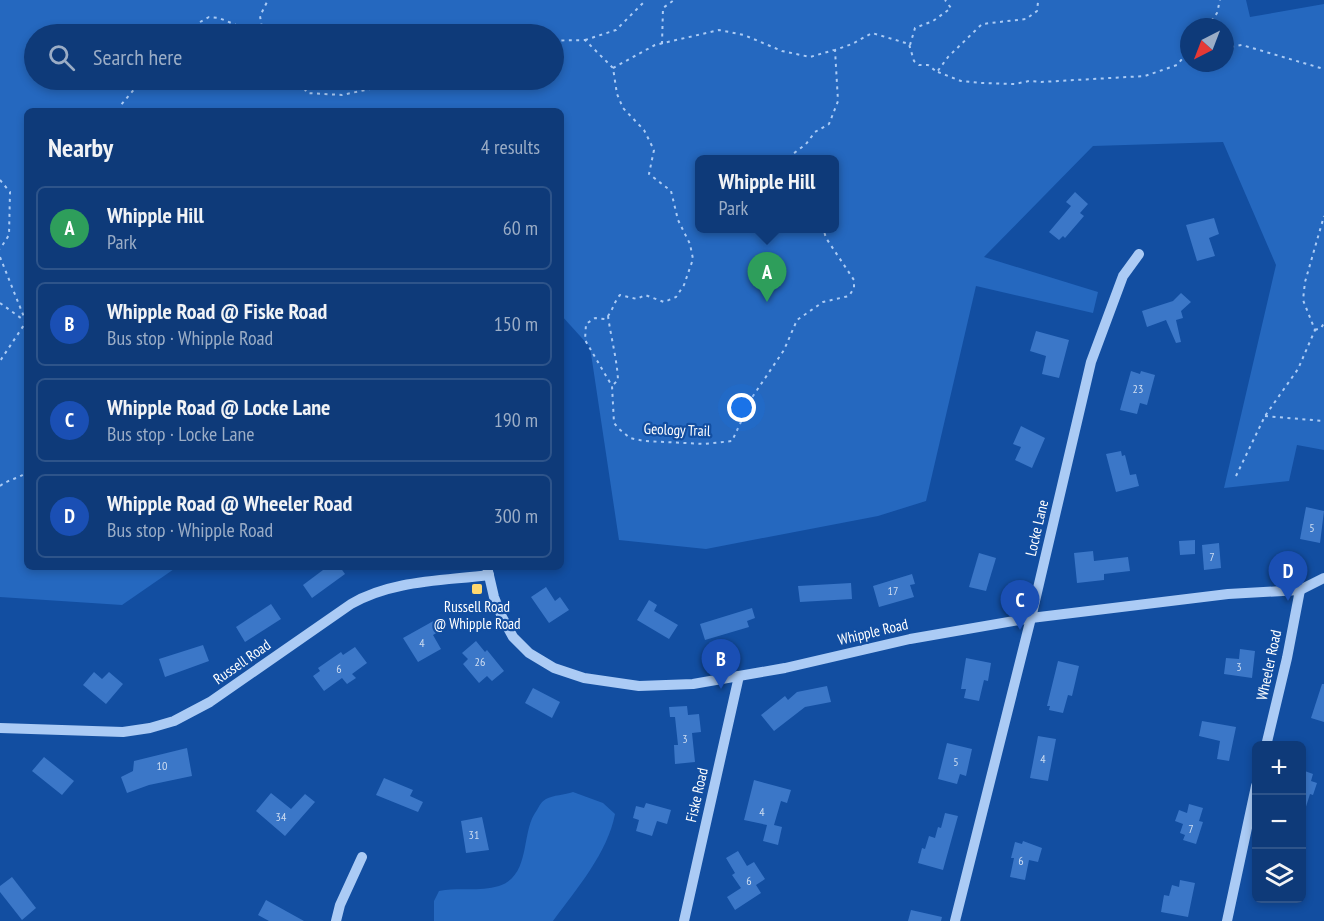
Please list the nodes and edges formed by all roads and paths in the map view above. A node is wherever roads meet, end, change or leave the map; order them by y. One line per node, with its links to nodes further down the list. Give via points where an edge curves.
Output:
1 (268, 0): 10 (path, via 260,16)
2 (646, 0): 12 (path, via 616,30)
3 (674, 0): 13 (path, via 663,8)
4 (945, 0): 14 (path, via 951,8 915,28)
5 (1041, 0): 20 (path, via 1037,10 1026,19 982,24)
6 (1220, 0): 7 (path)
7 (1213, 18)
8 (198, 24): 9 (path, via 209,17)
9 (234, 24)
10 (261, 24)
11 (564, 40): 12 (path)
12 (585, 40): 18 (path)
13 (662, 44): 16 (path, via 719,30 810,57); 18 (path)
14 (909, 44): 16 (path, via 872,33); 20 (path, via 915,61 928,64)
15 (1234, 46): 19 (path, via 1242,45)
16 (835, 50): 25 (path, via 838,101 829,123)
17 (1180, 61): 20 (path, via 1145,76 1015,84 961,81)
18 (614, 68): 33 (path, Geology Trail, via 623,108 644,130 654,150 649,174 671,191 693,259 676,297 664,302 645,295 620,295)
19 (1324, 69)
20 (937, 72)
21 (134, 90): 24 (path)
22 (306, 90): 23 (path, via 342,95)
23 (365, 90)
24 (120, 108)
25 (793, 155)
26 (0, 180): 29 (path, via 10,192 9,235)
27 (1324, 216): 38 (path, via 1303,300)
28 (824, 233): 40 (path, Geology Trail, via 854,280 854,288 849,296 823,302 796,320 784,350 753,396 732,441 704,444 630,438 614,423)
29 (0, 249)
30 (1139, 254): 49 (street, Locke Lane, via 1123,276 1091,362)
31 (0, 257): 34 (path)
32 (0, 303): 35 (path)
33 (608, 316): 40 (path, via 618,366 618,380); 40 (path, Geology Trail, via 586,324 585,340)
34 (24, 317)
35 (24, 321)
36 (1324, 323): 38 (path)
37 (24, 325): 39 (path)
38 (1315, 330): 41 (path, via 1298,369)
39 (0, 361)
40 (612, 386)
41 (1265, 416): 42 (path); 44 (path)
42 (1324, 421)
43 (24, 475): 45 (path)
44 (1236, 476)
45 (0, 486)
46 (488, 571): 50 (street, Whipple Road, via 498,607 513,637 529,653 554,668 602,682 639,686 693,684); 51 (street, Russell Road, via 390,588 366,596 201,708 167,723 108,733)
47 (1324, 578): 48 (street, Whipple Road)
48 (1300, 590): 49 (street, Whipple Road, via 1228,594); 52 (street, Wheeler Road)
49 (1031, 618): 50 (street, Whipple Road); 57 (street, Locke Lane)
50 (739, 676): 56 (street, Fiske Road)
51 (0, 728)
52 (1267, 741)
53 (1255, 795): 58 (street)
54 (362, 857): 55 (street)
55 (336, 921)
56 (684, 921)
57 (956, 921)
58 (1227, 921)

